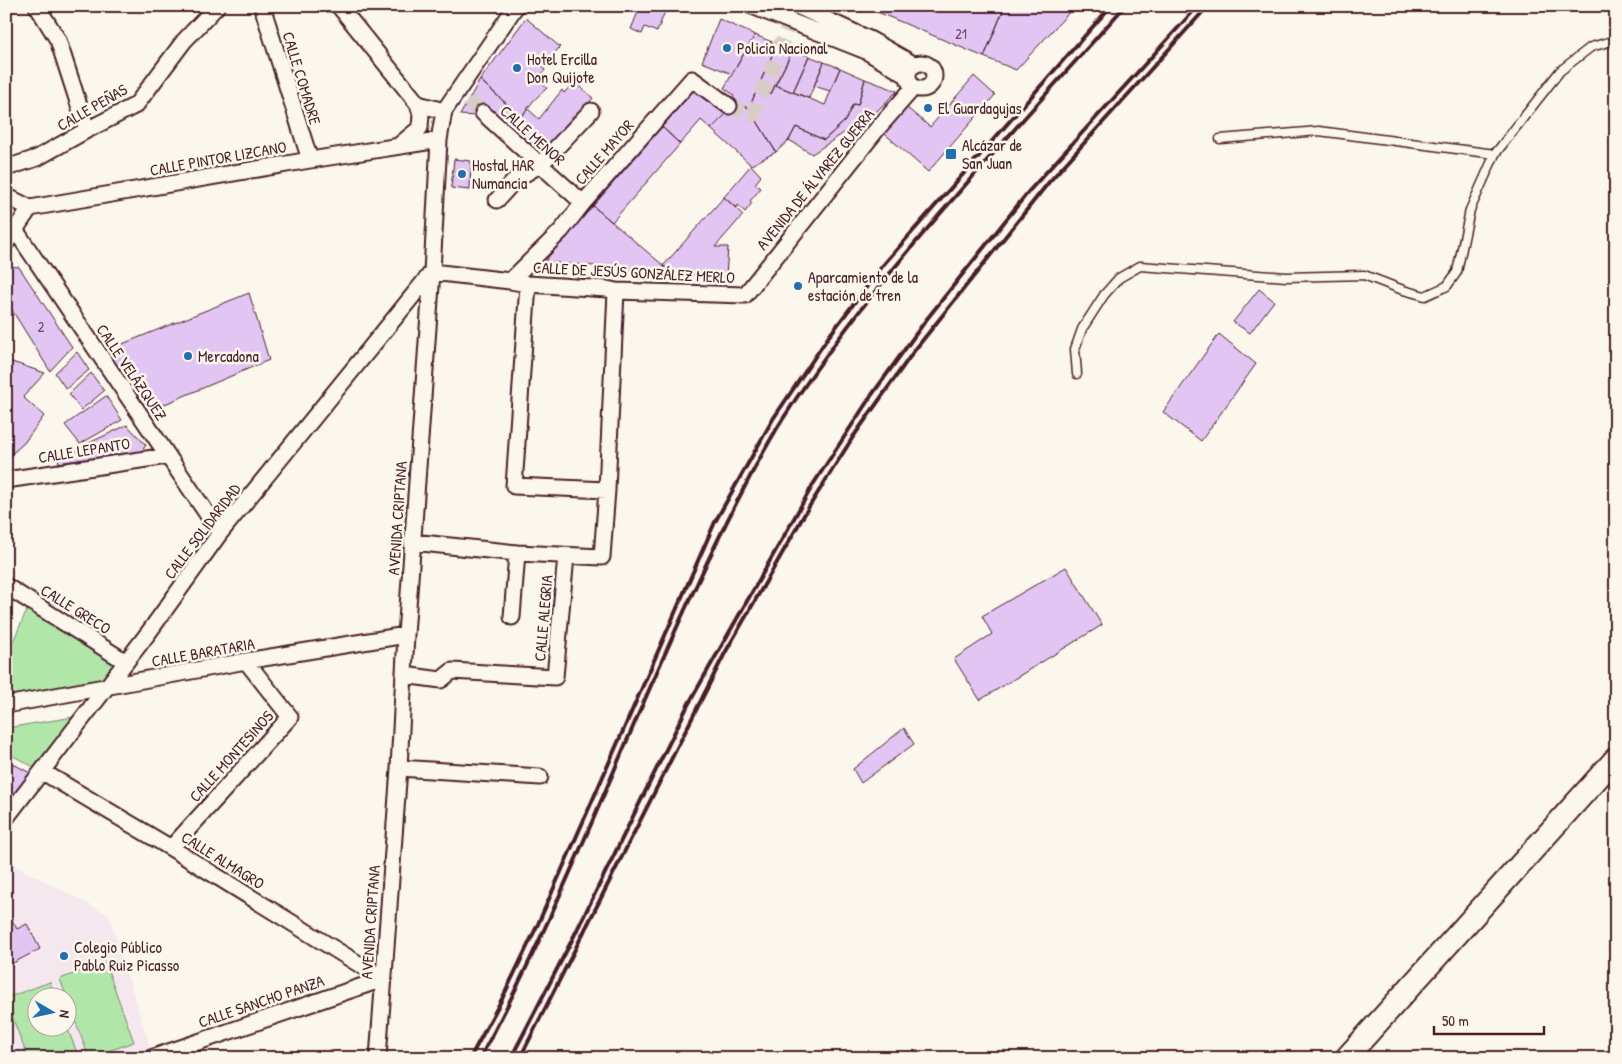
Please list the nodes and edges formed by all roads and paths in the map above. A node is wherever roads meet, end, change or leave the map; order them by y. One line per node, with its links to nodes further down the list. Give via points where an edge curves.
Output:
1 (37, 6): 17 (street, via 58,40)
2 (217, 6): 17 (street, CALLE PEÑAS, via 184,41 136,105)
3 (262, 6): 22 (street, CALLE COMADRE)
4 (339, 6): 12 (street)
5 (516, 6): 14 (street, AVENIDA CRIPTANA, via 463,96)
6 (752, 6): 9 (street)
7 (791, 6): 9 (street)
8 (797, 6): 11 (street, via 871,40)
9 (790, 22): 11 (street, via 866,51)
10 (1616, 40): 21 (lane, via 1592,47 1560,71)
11 (912, 76): 35 (street, AVENIDA DE ÁLVAREZ GUERRA, via 878,128)
12 (418, 104): 14 (street); 20 (street, via 420,128)
13 (729, 106): 27 (street, CALLE MAYOR, via 692,79)
14 (444, 111): 19 (street, AVENIDA CRIPTANA)
15 (590, 111): 23 (street)
16 (482, 113): 23 (street, CALLE MENOR)
17 (87, 130): 24 (street, CALLE PEÑAS, via 38,158)
18 (1220, 139): 21 (lane, via 1319,131)
19 (439, 140): 20 (street, CALLE PINTOR LIZCANO); 31 (street, AVENIDA CRIPTANA)
20 (397, 147): 22 (street, CALLE PINTOR LIZCANO)
21 (1495, 154): 36 (lane, via 1470,210 1458,272 1447,286 1425,296 1364,275 1286,277 1140,266 1119,278 1082,328 1074,349)
22 (310, 160): 28 (street, CALLE PINTOR LIZCANO)
23 (541, 164): 26 (street, via 516,179); 27 (street, CALLE MENOR)
24 (6, 168)
25 (6, 196): 28 (street)
26 (497, 200)
27 (583, 203): 32 (street, CALLE MAYOR, via 561,231)
28 (30, 208): 29 (street)
29 (16, 230): 30 (street); 37 (street, CALLE VELÁZQUEZ)
30 (6, 243)
31 (432, 272): 32 (street, CALLE DE JESÚS GONZÁLEZ MERLO); 40 (street, CALLE SOLIDARIDAD); 41 (street, AVENIDA CRIPTANA)
32 (510, 280): 33 (street, CALLE DE JESÚS GONZÁLEZ MERLO)
33 (528, 284): 34 (street, CALLE DE JESÚS GONZÁLEZ MERLO); 39 (street, via 514,486)
34 (616, 291): 35 (street, CALLE DE JESÚS GONZÁLEZ MERLO); 39 (street)
35 (745, 295)
36 (1077, 374)
37 (167, 456): 38 (street, CALLE LEPANTO); 40 (street, CALLE VELÁZQUEZ)
38 (6, 480)
39 (607, 490): 43 (street, via 602,557)
40 (220, 534): 48 (street, CALLE SOLIDARIDAD)
41 (412, 542): 42 (street); 46 (street, AVENIDA CRIPTANA)
42 (517, 553): 43 (street); 45 (street)
43 (566, 556): 49 (street, CALLE ALEGRIA, via 555,678 452,671 441,680)
44 (6, 586): 48 (street, CALLE GRECO)
45 (512, 617)
46 (406, 635): 47 (street, CALLE BARATARIA); 49 (street, AVENIDA CRIPTANA)
47 (246, 661): 50 (street, CALLE BARATARIA); 57 (street, CALLE MONTESINOS, via 290,717)
48 (126, 662): 50 (street, CALLE SOLIDARIDAD)
49 (404, 675): 53 (street, AVENIDA CRIPTANA)
50 (106, 688): 51 (street, CALLE BARATARIA); 54 (street, CALLE SOLIDARIDAD)
51 (6, 705)
52 (1616, 758): 61 (street)
53 (398, 768): 55 (street); 58 (street, AVENIDA CRIPTANA)
54 (43, 772): 56 (street, CALLE SOLIDARIDAD); 57 (street, CALLE ALMAGRO)
55 (540, 777)
56 (6, 818)
57 (171, 848): 58 (street, CALLE ALMAGRO)
58 (384, 979): 59 (street, AVENIDA CRIPTANA); 60 (street, CALLE SANCHO PANZA)
59 (374, 1056)
60 (151, 1058)
61 (1346, 1058)

